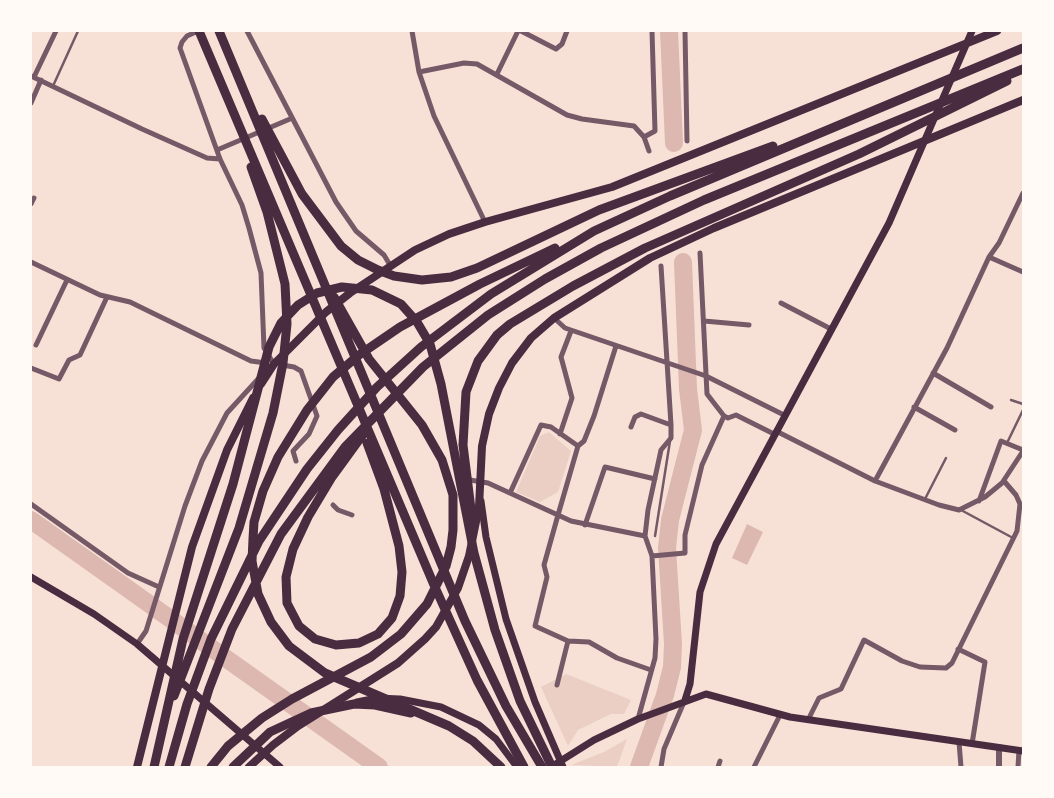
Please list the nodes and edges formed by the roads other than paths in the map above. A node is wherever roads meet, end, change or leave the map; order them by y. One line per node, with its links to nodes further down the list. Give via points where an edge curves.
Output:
1 (56, 31): 22 (street)
2 (78, 31): 24 (lane)
3 (199, 31): 13 (street); 16 (highway)
4 (220, 31): 18 (highway)
5 (247, 31): 28 (street)
6 (412, 31): 19 (street)
7 (520, 31): 8 (street, via 556,49 562,44); 21 (street)
8 (567, 31)
9 (652, 31): 29 (street, via 655,131)
10 (685, 31): 30 (street)
11 (972, 31): 14 (main road)
12 (996, 31): 14 (main road)
13 (186, 33): 32 (street, via 180,48)
14 (967, 43): 31 (main road); 38 (main road, via 612,187)
15 (1023, 48): 27 (highway)
16 (215, 68): 55 (highway); 115 (highway, via 274,238 285,284 286,331 274,413 253,484)
17 (1023, 69): 65 (highway, via 704,200 571,264 488,315 423,368)
18 (236, 70): 27 (highway, via 302,194 336,240 368,265 394,276 422,280 450,277 477,268 599,210); 40 (highway)
19 (419, 72): 21 (street, via 464,63 478,64); 38 (street, via 434,116)
20 (1023, 73): 103 (highway, via 859,154 637,252 532,310 497,335 478,360 471,377 463,423 466,474)
21 (497, 74): 29 (street, via 567,115 634,126)
22 (32, 76): 23 (street)
23 (41, 80): 24 (street); 26 (street)
24 (53, 86): 34 (street, via 207,158)
25 (1023, 100): 31 (main road)
26 (31, 103)
27 (868, 112): 39 (highway)
28 (290, 119): 32 (street); 44 (street, via 345,217)
29 (644, 137): 33 (street)
30 (688, 141)
31 (923, 142): 50 (main road, via 714,228 642,263); 53 (main road, via 889,223)
32 (217, 150): 34 (street)
33 (649, 151)
34 (220, 159): 58 (street, via 242,205 256,250 264,299 264,348)
35 (1023, 193): 42 (street)
36 (34, 198): 37 (street)
37 (31, 204)
38 (485, 222): 44 (main road, via 449,234)
39 (594, 231): 64 (highway, via 472,308 408,359); 114 (highway, via 480,284 400,327 353,360 326,385 288,440 263,491 254,522 252,561 258,594 279,634 312,664)
40 (311, 253): 64 (highway); 126 (highway, via 360,345 434,444 449,477 453,495 453,530 446,566 427,604 401,634 371,657 314,687 250,727)
41 (700, 253): 51 (street)
42 (989, 257): 46 (street); 61 (street)
43 (31, 262): 47 (street)
44 (390, 265): 58 (main road, via 326,312)
45 (661, 266): 59 (street)
46 (1023, 272)
47 (67, 280): 48 (street); 56 (street)
48 (107, 297): 58 (street, via 130,302 251,361); 60 (street, via 80,355 68,360 59,379)
49 (781, 303): 53 (street)
50 (554, 318): 54 (street); 85 (main road, via 531,338 512,363 499,388 482,446)
51 (704, 321): 52 (street); 62 (street)
52 (749, 325)
53 (831, 329): 70 (main road)
54 (571, 330): 57 (street); 76 (street, via 561,357 572,398)
55 (325, 331): 65 (highway, via 332,356 384,489 399,546 402,572 400,596 392,618 378,634 359,643 336,645 315,639 299,626 287,603 285,585 293,549 308,517 332,477); 132 (highway, via 477,680)
56 (36, 345)
57 (616, 346): 59 (street); 79 (street, via 594,416 584,441)
58 (274, 364): 82 (street, via 301,371 316,409 314,427 293,451); 102 (street, via 227,413 214,436 193,485); 122 (main road, via 227,450 204,510 177,599)
59 (669, 364): 62 (street); 72 (street)
60 (31, 368)
61 (933, 374): 67 (street); 68 (street)
62 (704, 375): 70 (street); 71 (street, via 707,394)
63 (1011, 400): 66 (lane)
64 (369, 402): 124 (highway, via 317,456 274,517 246,565 217,623 190,695); 133 (highway, via 469,630 506,706)
65 (386, 404): 125 (highway, via 345,447 294,515 262,569 232,629 208,689)
66 (1023, 404)
67 (914, 407): 74 (street); 86 (street)
68 (992, 407)
69 (1023, 410): 78 (lane)
70 (784, 415): 75 (main road)
71 (724, 416): 75 (street, via 736,415); 100 (street, via 702,466 685,535 685,553)
72 (671, 424): 73 (street, via 641,414 635,417); 77 (street)
73 (631, 427)
74 (955, 430)
75 (775, 432): 86 (street); 109 (main road, via 705,570 690,684)
76 (560, 434): 79 (street); 88 (street, via 541,424)
77 (670, 438): 83 (street, via 661,450); 98 (lane)
78 (1007, 443): 80 (street); 90 (street, via 1001,441)
79 (578, 446): 95 (street)
80 (1023, 450): 87 (street)
81 (946, 458): 89 (lane)
82 (296, 461)
83 (655, 479): 96 (street, via 605,467); 97 (street)
84 (470, 480): 85 (street)
85 (479, 481): 88 (street); 111 (main road, via 479,507 469,556 458,588 436,627 426,640 398,663); 121 (main road, via 486,537 506,619)
86 (875, 481): 89 (street)
87 (1004, 481): 90 (street); 99 (street, via 1020,504)
88 (510, 493): 95 (street)
89 (924, 500): 93 (street)
90 (979, 501): 93 (street)
91 (31, 504): 102 (street, via 128,573)
92 (333, 505): 94 (street)
93 (959, 510): 99 (lane)
94 (352, 515)
95 (558, 515): 96 (street); 104 (street, via 544,565 548,577 535,626)
96 (585, 525): 97 (street)
97 (645, 536): 100 (street)
98 (655, 536)
99 (1014, 538): 106 (street)
100 (652, 556): 107 (street, via 656,639)
101 (31, 577): 105 (main road)
102 (159, 588): 105 (street, via 146,631)
103 (486, 598): 115 (highway, via 470,536 440,376 427,338 401,304 383,294 342,287 317,293 298,305 281,323 265,360 232,484 183,639); 121 (highway, via 520,701)
104 (568, 642): 107 (street, via 589,642 617,658); 108 (street)
105 (137, 644): 129 (main road)
106 (958, 649): 113 (street, via 952,663 946,668 934,669 902,661 864,640 841,690 819,698); 117 (street, via 985,662)
107 (652, 670): 112 (street)
108 (557, 686)
109 (681, 702): 110 (main road, via 711,694); 112 (main road); 134 (street)
110 (780, 715): 113 (main road); 136 (street)
111 (314, 716): 128 (main road); 131 (main road, via 377,698 441,707 479,725 496,739)
112 (640, 718): 121 (main road, via 594,740)
113 (808, 720): 116 (main road)
114 (449, 726): 127 (highway, via 388,708 340,705 311,712 284,724 259,741); 130 (highway, via 473,741)
115 (160, 738): 123 (highway)
116 (959, 742): 117 (main road); 137 (street)
117 (972, 744): 118 (main road)
118 (999, 747): 119 (main road); 138 (street)
119 (1021, 750): 139 (street)
120 (720, 761): 135 (street)
121 (556, 765)
122 (137, 767)
123 (154, 767)
124 (169, 767)
125 (185, 767)
126 (210, 767)
127 (233, 767)
128 (249, 767)
129 (280, 767)
130 (501, 767)
131 (517, 767)
132 (524, 767)
133 (542, 767)
134 (660, 767)
135 (718, 767)
136 (754, 767)
137 (961, 767)
138 (998, 767)
139 (1018, 767)

